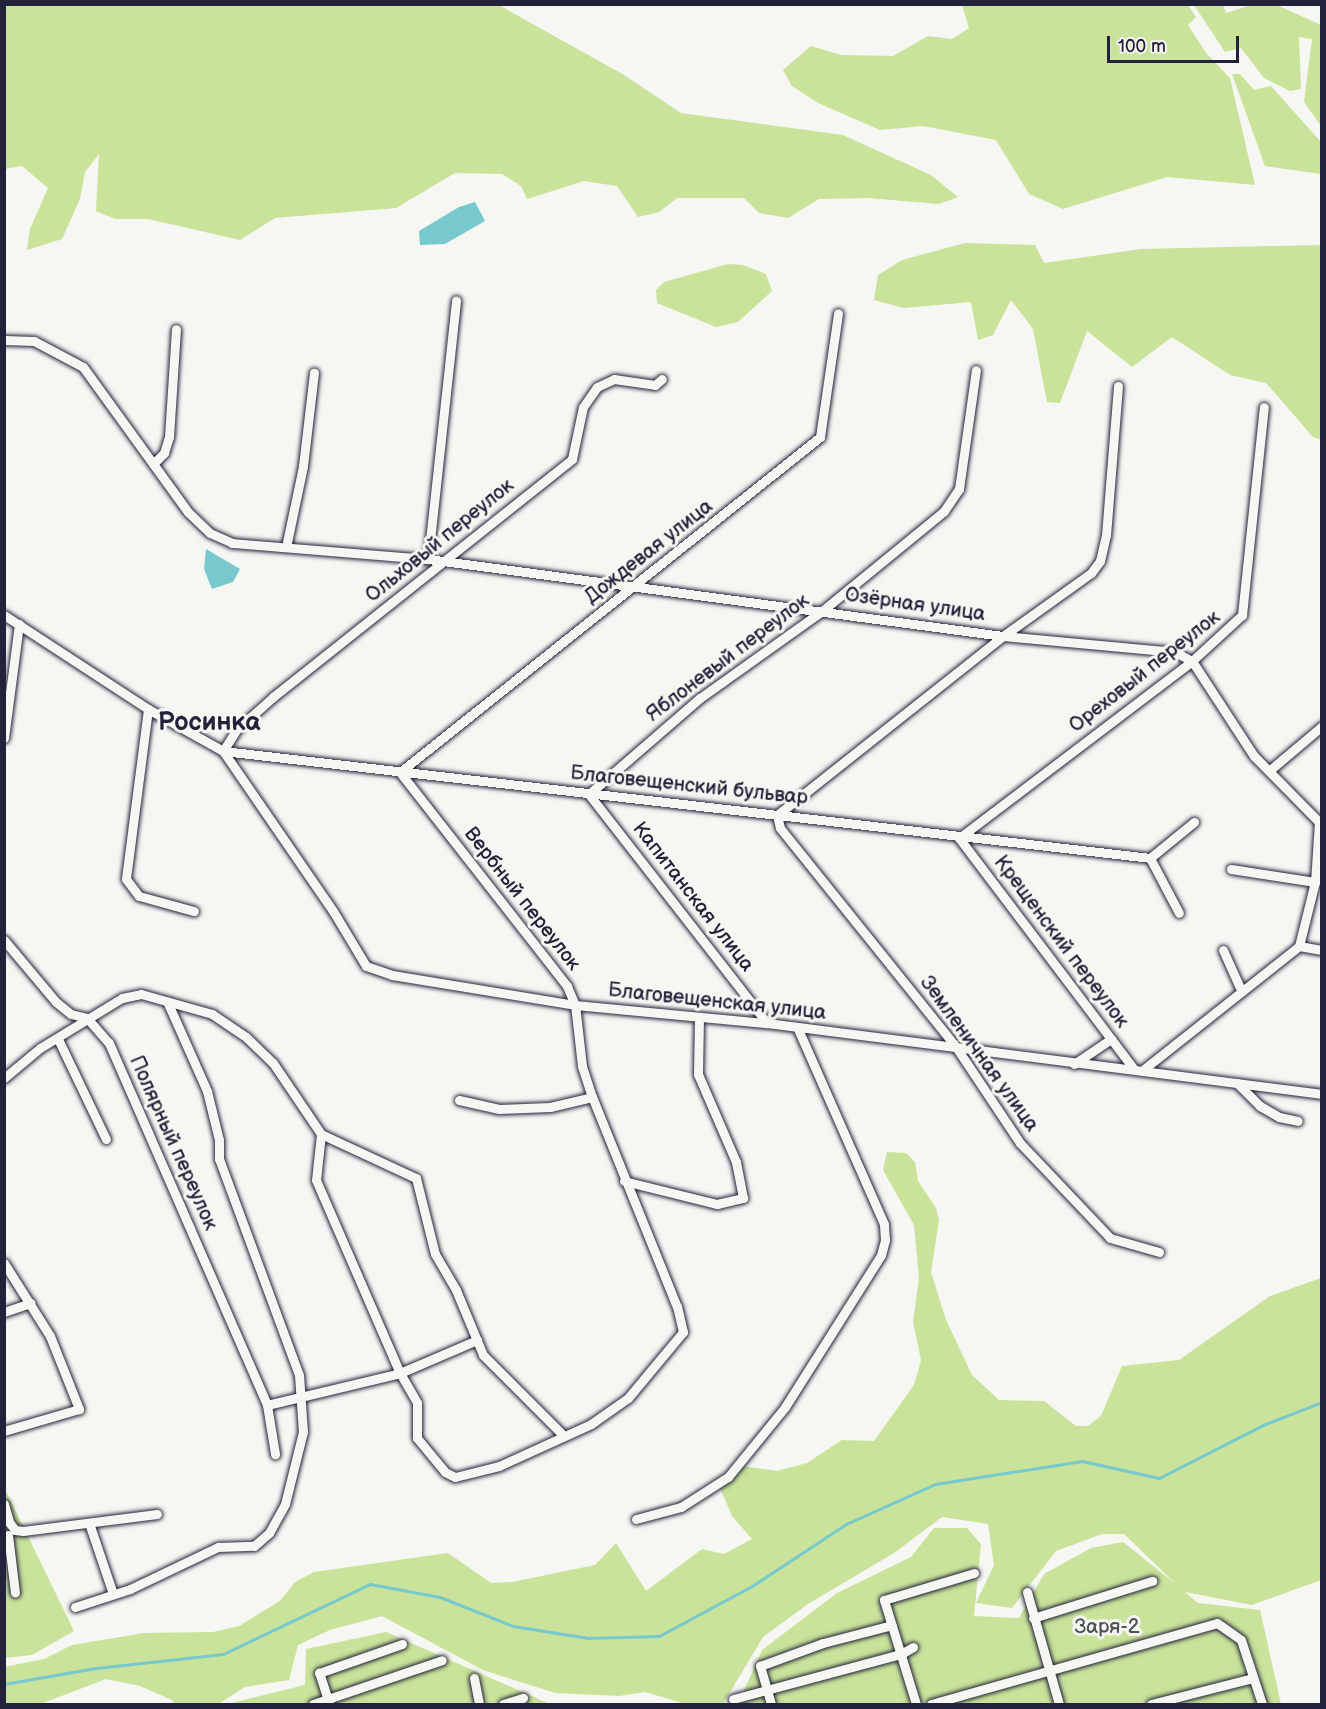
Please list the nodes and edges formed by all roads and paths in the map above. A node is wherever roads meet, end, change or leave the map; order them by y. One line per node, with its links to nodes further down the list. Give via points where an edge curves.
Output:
1 (456, 301): 12 (street)
2 (838, 313): 14 (street, Дождевая улица, via 820,437)
3 (176, 329): 10 (street, via 169,437 164,453)
4 (4, 340): 10 (street, Озёрная улица, via 40,343 83,367)
5 (976, 370): 15 (street, Яблоневый переулок, via 959,489 952,501)
6 (314, 373): 11 (street, via 303,466)
7 (662, 379): 13 (street, Ольховый переулок, via 655,385 614,379 597,387 583,407 572,459)
8 (1118, 386): 18 (street, via 1100,561 1079,583)
9 (1264, 407): 19 (street, Ореховый переулок, via 1246,604 1235,625)
10 (153, 464): 11 (street, Озёрная улица, via 210,533 232,543)
11 (286, 547): 12 (street, Озёрная улица)
12 (428, 559): 13 (street, Озёрная улица)
13 (443, 562): 14 (street, Озёрная улица); 23 (street, Ольховый переулок, via 273,698 236,730)
14 (632, 589): 15 (street, Озёрная улица); 25 (street, Дождевая улица)
15 (822, 611): 18 (street, Озёрная улица); 26 (street, Яблоневый переулок, via 700,698)
16 (4, 615): 17 (street)
17 (19, 624): 20 (street); 22 (street)
18 (1003, 636): 19 (street, Озёрная улица, via 1175,652); 27 (street)
19 (1192, 661): 24 (street, via 1254,756); 30 (street, Ореховый переулок)
20 (148, 709): 23 (street); 34 (street, via 126,879 139,896)
21 (1322, 726): 24 (street)
22 (4, 738)
23 (223, 751): 25 (street, Благовещенский бульвар); 42 (street, Благовещенская улица, via 366,966 409,979)
24 (1270, 770): 29 (street)
25 (400, 772): 26 (street, Благовещенский бульвар); 42 (street, Вербный переулок, via 567,986)
26 (589, 794): 27 (street, Благовещенский бульвар); 45 (street, Капитанская улица)
27 (777, 815): 30 (street, Благовещенский бульвар); 49 (street, Земленичная улица, via 780,828)
28 (1194, 822): 31 (street)
29 (1320, 822): 33 (street)
30 (959, 838): 31 (street, Благовещенский бульвар); 48 (street, Крещенский переулок)
31 (1150, 858): 35 (street)
32 (1231, 869): 33 (street)
33 (1316, 882): 37 (street)
34 (194, 911)
35 (1179, 913)
36 (4, 940): 43 (street, Полярный переулок, via 56,1002 71,1014)
37 (1299, 946): 39 (street); 40 (street)
38 (1223, 950): 40 (street)
39 (1322, 950)
40 (1241, 990): 52 (street)
41 (167, 1001): 43 (street, via 141,994 122,998); 59 (street, via 212,1014 246,1037 273,1063); 68 (street, via 207,1091 219,1140 219,1159 299,1375)
42 (575, 1005): 44 (street, Благовещенская улица); 56 (street, Вербный переулок, via 582,1066)
43 (87, 1018): 47 (street); 69 (street, Полярный переулок, via 109,1043)
44 (699, 1018): 45 (street, Благовещенская улица); 61 (street, via 698,1074 736,1162 743,1198 717,1204)
45 (767, 1023): 46 (street, Благовещенская улица)
46 (798, 1029): 49 (street, Благовещенская улица); 75 (street, via 884,1224 881,1255 785,1407 728,1477 681,1507)
47 (58, 1039): 53 (street, via 40,1048); 60 (street)
48 (1111, 1039): 50 (street); 51 (street, Крещенский переулок)
49 (956, 1047): 50 (street, Благовещенская улица); 62 (street, Земленичная улица, via 1020,1143 1061,1189 1110,1238)
50 (1074, 1064): 51 (street, Благовещенская улица, via 1103,1069)
51 (1133, 1068): 52 (street, Благовещенская улица)
52 (1144, 1069): 54 (street, Благовещенская улица)
53 (4, 1078)
54 (1237, 1083): 55 (street, Благовещенская улица); 58 (street, via 1260,1106 1279,1117)
55 (1322, 1094)
56 (592, 1097): 57 (street, via 550,1107 499,1109); 61 (street, Вербный переулок)
57 (459, 1100)
58 (1298, 1121)
59 (321, 1134): 66 (street, via 416,1178 435,1254 456,1290); 67 (street, via 316,1180)
60 (106, 1139)
61 (624, 1180): 71 (street, Вербный переулок, via 683,1332 628,1398 591,1424)
62 (1160, 1252)
63 (4, 1263): 64 (street)
64 (30, 1303): 65 (street); 70 (street, via 50,1336 79,1409)
65 (4, 1312)
66 (477, 1340): 67 (street); 71 (street, via 495,1369)
67 (399, 1373): 68 (street); 71 (street, via 417,1403 417,1438 445,1472 455,1477 499,1466)
68 (301, 1396): 69 (street); 82 (street, via 303,1432 285,1504 268,1533 254,1546 218,1547)
69 (267, 1405): 72 (street)
70 (4, 1431)
71 (562, 1434)
72 (274, 1454)
73 (4, 1504): 76 (street, via 15,1530)
74 (157, 1514): 76 (street)
75 (636, 1519)
76 (89, 1523): 82 (street)
77 (8, 1534): 81 (street)
78 (974, 1573): 85 (street, via 884,1600)
79 (1152, 1581): 84 (street)
80 (1027, 1592): 84 (street)
81 (15, 1593)
82 (113, 1594): 83 (street)
83 (75, 1607)
84 (1033, 1618): 90 (street)
85 (892, 1625): 88 (street); 93 (street, via 823,1643 760,1666)
86 (402, 1644): 96 (street, via 319,1673)
87 (913, 1647): 88 (street)
88 (901, 1654): 93 (street); 101 (street)
89 (442, 1660): 96 (street)
90 (1051, 1672): 92 (street, via 1217,1623 1241,1640); 102 (street); 103 (street)
91 (474, 1678): 98 (street)
92 (1253, 1678): 104 (street); 105 (street)
93 (768, 1692): 95 (street); 100 (street)
94 (523, 1698): 99 (street)
95 (734, 1699)
96 (329, 1702): 97 (street)
97 (313, 1704)
98 (479, 1704)
99 (503, 1704)
100 (771, 1704)
101 (916, 1704)
102 (931, 1704)
103 (1059, 1704)
104 (1151, 1704)
105 (1262, 1704)

